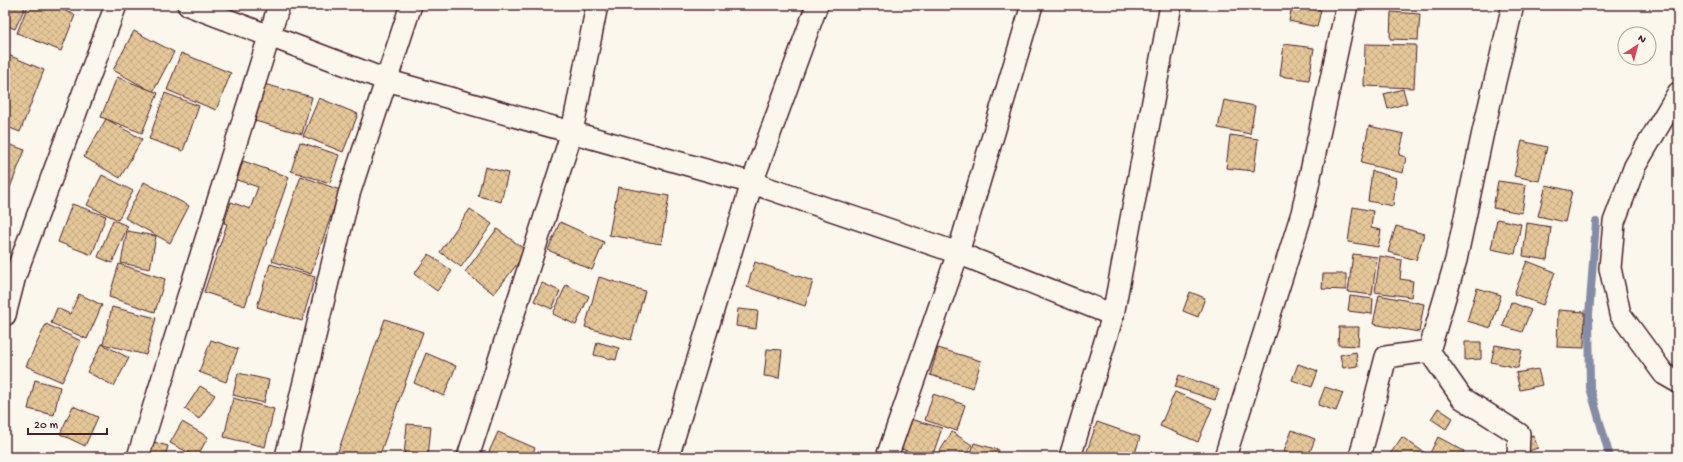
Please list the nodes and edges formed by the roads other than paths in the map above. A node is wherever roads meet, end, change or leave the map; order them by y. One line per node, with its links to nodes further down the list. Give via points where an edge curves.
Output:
1 (116, 5): 18 (street, via 15,276)
2 (188, 5): 11 (street)
3 (279, 5): 11 (street)
4 (411, 5): 12 (street)
5 (598, 5): 14 (street)
6 (817, 5): 15 (street)
7 (1032, 5): 16 (street)
8 (1171, 5): 17 (street)
9 (1347, 5): 27 (street, via 1302,213)
10 (1513, 5): 19 (street, via 1456,260)
11 (270, 35): 12 (street); 21 (street)
12 (386, 80): 14 (street); 22 (street, via 349,194)
13 (1678, 93): 20 (street, via 1635,166 1614,222 1610,268 1620,314 1664,374)
14 (572, 132): 15 (street); 23 (street)
15 (752, 183): 16 (street); 24 (street)
16 (958, 253): 17 (street); 25 (street)
17 (1113, 315): 26 (street)
18 (5, 316)
19 (1429, 351): 28 (street, via 1386,357); 29 (street, via 1462,398 1519,434)
20 (1678, 382)
21 (138, 457)
22 (286, 457)
23 (468, 457)
24 (668, 457)
25 (887, 457)
26 (1070, 457)
27 (1225, 457)
28 (1360, 457)
29 (1518, 457)

